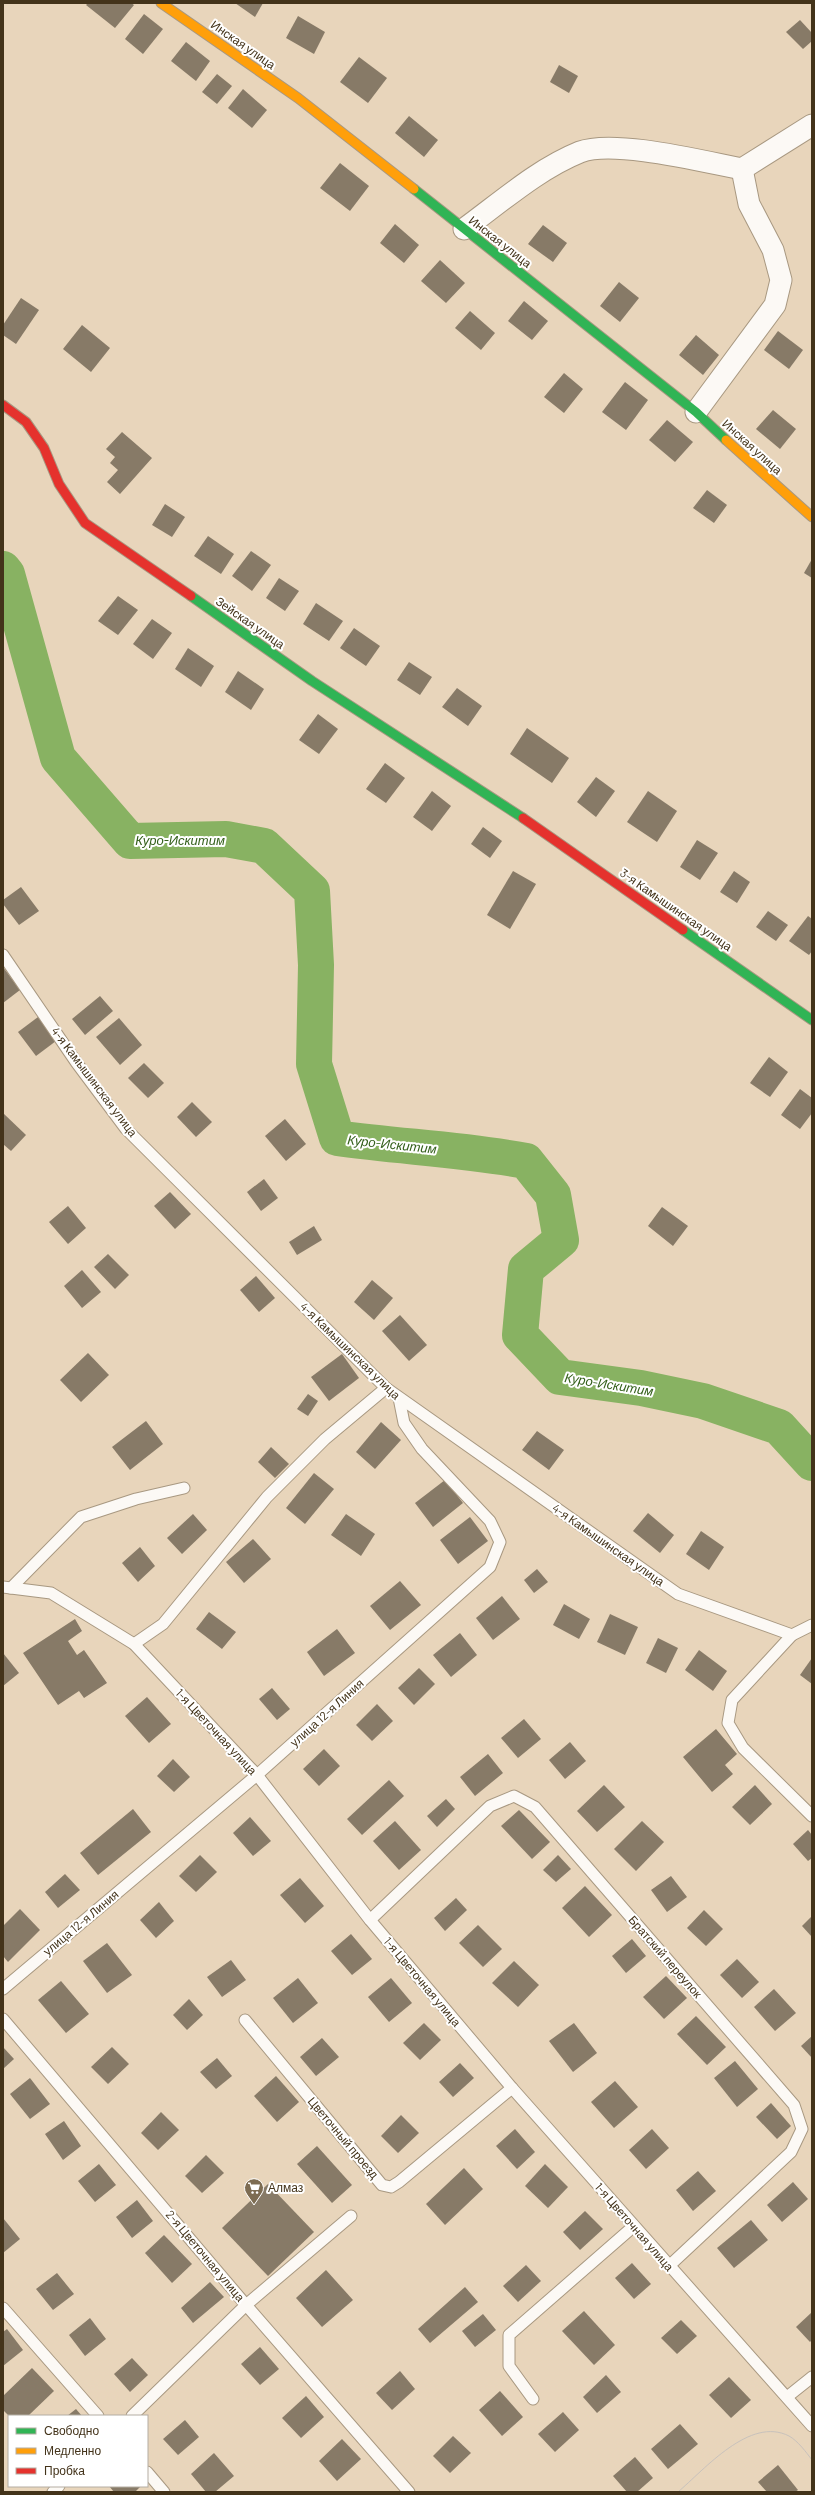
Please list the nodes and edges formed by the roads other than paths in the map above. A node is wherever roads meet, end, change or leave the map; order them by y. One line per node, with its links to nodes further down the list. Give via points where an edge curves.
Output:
1 (161, 3): 4 (street, Инская улица, via 298,98)
2 (812, 125): 3 (street)
3 (742, 169): 4 (street, via 620,148 581,151 543,171); 6 (street, via 749,204 773,250 781,280 775,305)
4 (464, 229): 6 (street, Инская улица)
5 (3, 405): 8 (street, Зейская улица, via 26,422 44,448 59,484 85,523 312,681)
6 (696, 412): 7 (street, Инская улица)
7 (812, 517)
8 (526, 820): 10 (street, 3-я Камышинская улица)
9 (3, 955): 11 (lane, 4-я Камышинская улица, via 76,1062 126,1129)
10 (812, 1020)
11 (386, 1388): 12 (lane, 4-я Камышинская улица); 17 (lane, via 325,1439 267,1497 163,1624)
12 (399, 1398): 16 (lane, 4-я Камышинская улица, via 678,1594); 18 (lane, улица 12-я Линия, via 404,1423 422,1449 490,1521 500,1542 490,1567)
13 (184, 1488): 14 (lane, via 136,1499 81,1517)
14 (7, 1587): 17 (lane, 1-я Цветочная улица, via 50,1594)
15 (812, 1625): 16 (lane)
16 (792, 1635): 19 (lane, via 732,1700 728,1723 743,1748)
17 (134, 1644): 18 (lane, 1-я Цветочная улица)
18 (257, 1775): 20 (lane, 1-я Цветочная улица); 21 (lane, улица 12-я Линия)
19 (812, 1816)
20 (370, 1920): 24 (lane, 1-я Цветочная улица); 27 (lane, Братский переулок, via 490,1806 514,1796 535,1807 794,2105 802,2129 791,2152)
21 (3, 1989)
22 (3, 2018): 28 (lane, 2-я Цветочная улица)
23 (245, 2020): 24 (lane, Цветочный проезд, via 382,2185 391,2186 399,2182)
24 (512, 2088): 26 (lane, 1-я Цветочная улица)
25 (351, 2216): 28 (lane)
26 (634, 2226): 27 (lane, 1-я Цветочная улица); 32 (lane, via 509,2335 509,2366)
27 (669, 2266): 31 (lane, 1-я Цветочная улица)
28 (246, 2305): 34 (lane); 38 (lane, 2-я Цветочная улица)
29 (3, 2308): 33 (lane)
30 (812, 2377): 31 (lane)
31 (787, 2397): 35 (lane, 1-я Цветочная улица)
32 (533, 2399)
33 (97, 2415)
34 (133, 2415)
35 (812, 2426)
36 (148, 2473): 37 (lane)
37 (164, 2492)
38 (409, 2492)

